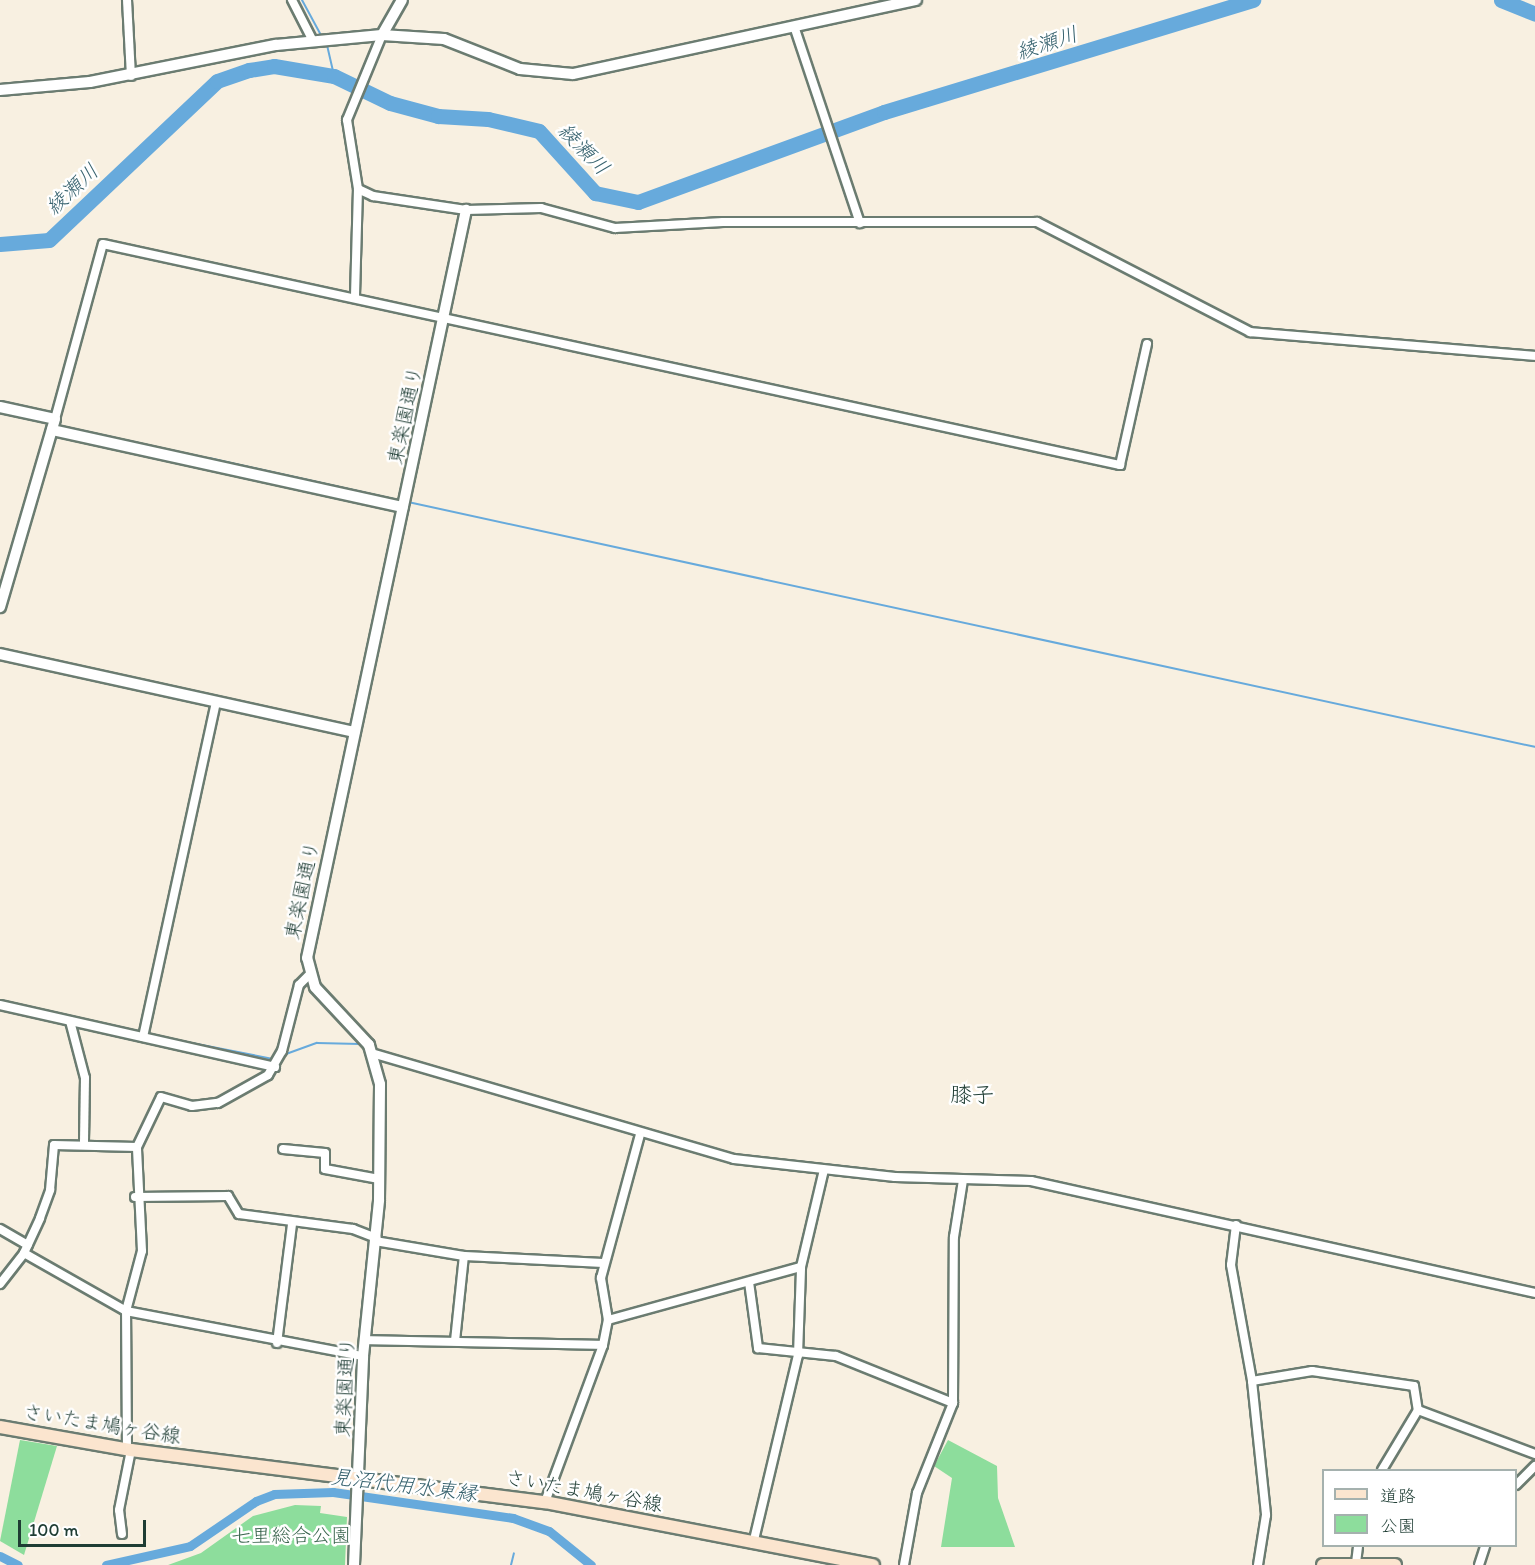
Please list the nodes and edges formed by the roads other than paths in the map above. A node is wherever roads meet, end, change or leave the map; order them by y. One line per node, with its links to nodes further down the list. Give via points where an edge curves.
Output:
1 (127, 0): 8 (street)
2 (292, 0): 7 (street)
3 (402, 0): 6 (street)
4 (916, 0): 5 (street)
5 (794, 26): 6 (street, via 573,74 520,69 444,39); 12 (street, via 832,154)
6 (382, 35): 7 (street); 10 (street, via 347,120)
7 (315, 40): 8 (street)
8 (131, 76): 9 (street)
9 (0, 90)
10 (358, 189): 11 (street, via 373,196); 13 (street)
11 (466, 210): 12 (street, via 541,208 615,228); 14 (street, 東楽園通り)
12 (860, 224): 16 (street, via 1037,222 1250,332)
13 (355, 296): 14 (street); 18 (street, via 103,244)
14 (444, 318): 15 (street, via 1120,465); 19 (street, 東楽園通り)
15 (1147, 344)
16 (1535, 356)
17 (0, 407): 18 (street)
18 (54, 424): 19 (street); 20 (street)
19 (403, 507): 23 (street, 東楽園通り)
20 (0, 607)
21 (0, 654): 22 (street)
22 (216, 702): 23 (street); 27 (street)
23 (355, 732): 24 (street, 東楽園通り, via 309,934)
24 (309, 975): 28 (street); 29 (street, via 299,985)
25 (0, 1005): 26 (street)
26 (70, 1021): 27 (street); 31 (street, via 85,1078)
27 (143, 1037): 29 (street)
28 (375, 1054): 30 (street); 35 (street, 東楽園通り, via 380,1084)
29 (275, 1067): 32 (street, via 247,1092 218,1103 192,1107 161,1097)
30 (640, 1134): 34 (street, via 734,1159); 44 (street)
31 (84, 1142): 32 (street); 42 (street, via 54,1145 50,1190)
32 (137, 1147): 37 (street)
33 (283, 1149): 35 (street, via 325,1153 325,1169)
34 (824, 1170): 36 (street); 45 (street)
35 (379, 1179): 41 (street, 東楽園通り)
36 (963, 1180): 39 (street, via 1031,1181); 58 (street, via 954,1237)
37 (135, 1197): 38 (street, via 228,1196 239,1214); 49 (street, via 142,1251)
38 (292, 1224): 41 (street, via 342,1227); 53 (street)
39 (1236, 1225): 48 (street); 57 (street, via 1231,1265)
40 (0, 1229): 42 (street)
41 (375, 1240): 43 (street); 51 (street, 東楽園通り)
42 (26, 1249): 47 (street); 49 (street)
43 (464, 1256): 44 (street); 52 (street)
44 (604, 1263): 50 (street, via 602,1300)
45 (801, 1267): 46 (street); 55 (street)
46 (748, 1282): 50 (street); 55 (street, via 759,1348)
47 (0, 1284)
48 (1535, 1293)
49 (126, 1311): 53 (street); 61 (street)
50 (608, 1320): 54 (street)
51 (364, 1340): 52 (street); 56 (street, 東楽園通り)
52 (455, 1341): 54 (street)
53 (277, 1343): 56 (street)
54 (603, 1345): 69 (street)
55 (798, 1355): 58 (street, via 836,1356); 71 (street)
56 (363, 1356): 66 (street, 東楽園通り)
57 (1252, 1381): 59 (street, via 1312,1371 1390,1379 1418,1389); 78 (street, via 1266,1515)
58 (953, 1403): 77 (street, via 917,1492)
59 (1418, 1410): 62 (street); 64 (street)
60 (0, 1427): 61 (main road, さいたま鳩ヶ谷線)
61 (129, 1449): 66 (main road, さいたま鳩ヶ谷線); 70 (street, via 119,1510)
62 (1535, 1454)
63 (1535, 1466): 65 (street)
64 (1383, 1469)
65 (1527, 1475): 67 (street); 68 (street)
66 (358, 1480): 69 (main road, さいたま鳩ヶ谷線); 75 (street, 東楽園通り)
67 (1535, 1481)
68 (1517, 1483)
69 (545, 1502): 71 (main road, さいたま鳩ヶ谷線)
70 (122, 1534)
71 (753, 1544): 76 (main road, さいたま鳩ヶ谷線)
72 (1358, 1547): 74 (street)
73 (1484, 1547): 81 (street)
74 (1356, 1563): 79 (main road); 80 (main road)
75 (354, 1565)
76 (873, 1565)
77 (904, 1565)
78 (1258, 1565)
79 (1323, 1565)
80 (1395, 1565)
81 (1479, 1565)

